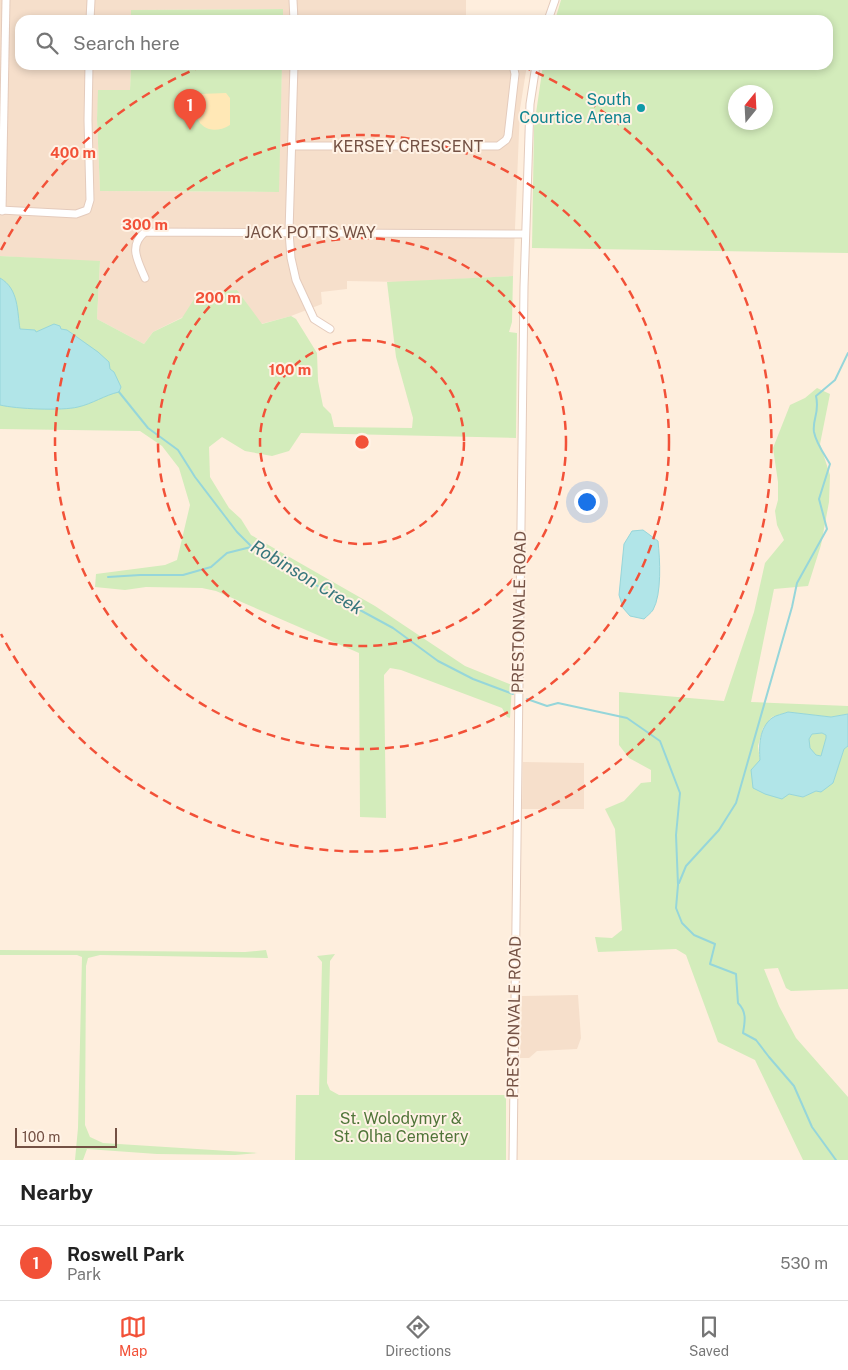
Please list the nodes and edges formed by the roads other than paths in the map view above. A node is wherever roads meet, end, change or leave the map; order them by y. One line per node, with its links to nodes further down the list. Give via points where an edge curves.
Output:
1 (6, 0): 13 (street)
2 (91, 0): 5 (street)
3 (293, 0): 6 (street)
4 (555, 0): 7 (street)
5 (90, 15)
6 (294, 15)
7 (550, 15)
8 (89, 70): 13 (street, via 89,208 76,214)
9 (294, 70): 12 (street)
10 (514, 70): 12 (street, KERSEY CRESCENT, via 508,136 498,146)
11 (535, 70): 15 (street, PRESTONVALE ROAD, via 530,104)
12 (292, 146): 14 (street)
13 (1, 210)
14 (289, 232): 15 (street, JACK POTTS WAY); 16 (street, JACK POTTS WAY, via 146,232 138,237 136,247 136,258); 17 (street, via 291,258 299,288 314,319)
15 (525, 234): 18 (street, PRESTONVALE ROAD)
16 (145, 278)
17 (330, 329)
18 (512, 1160)

